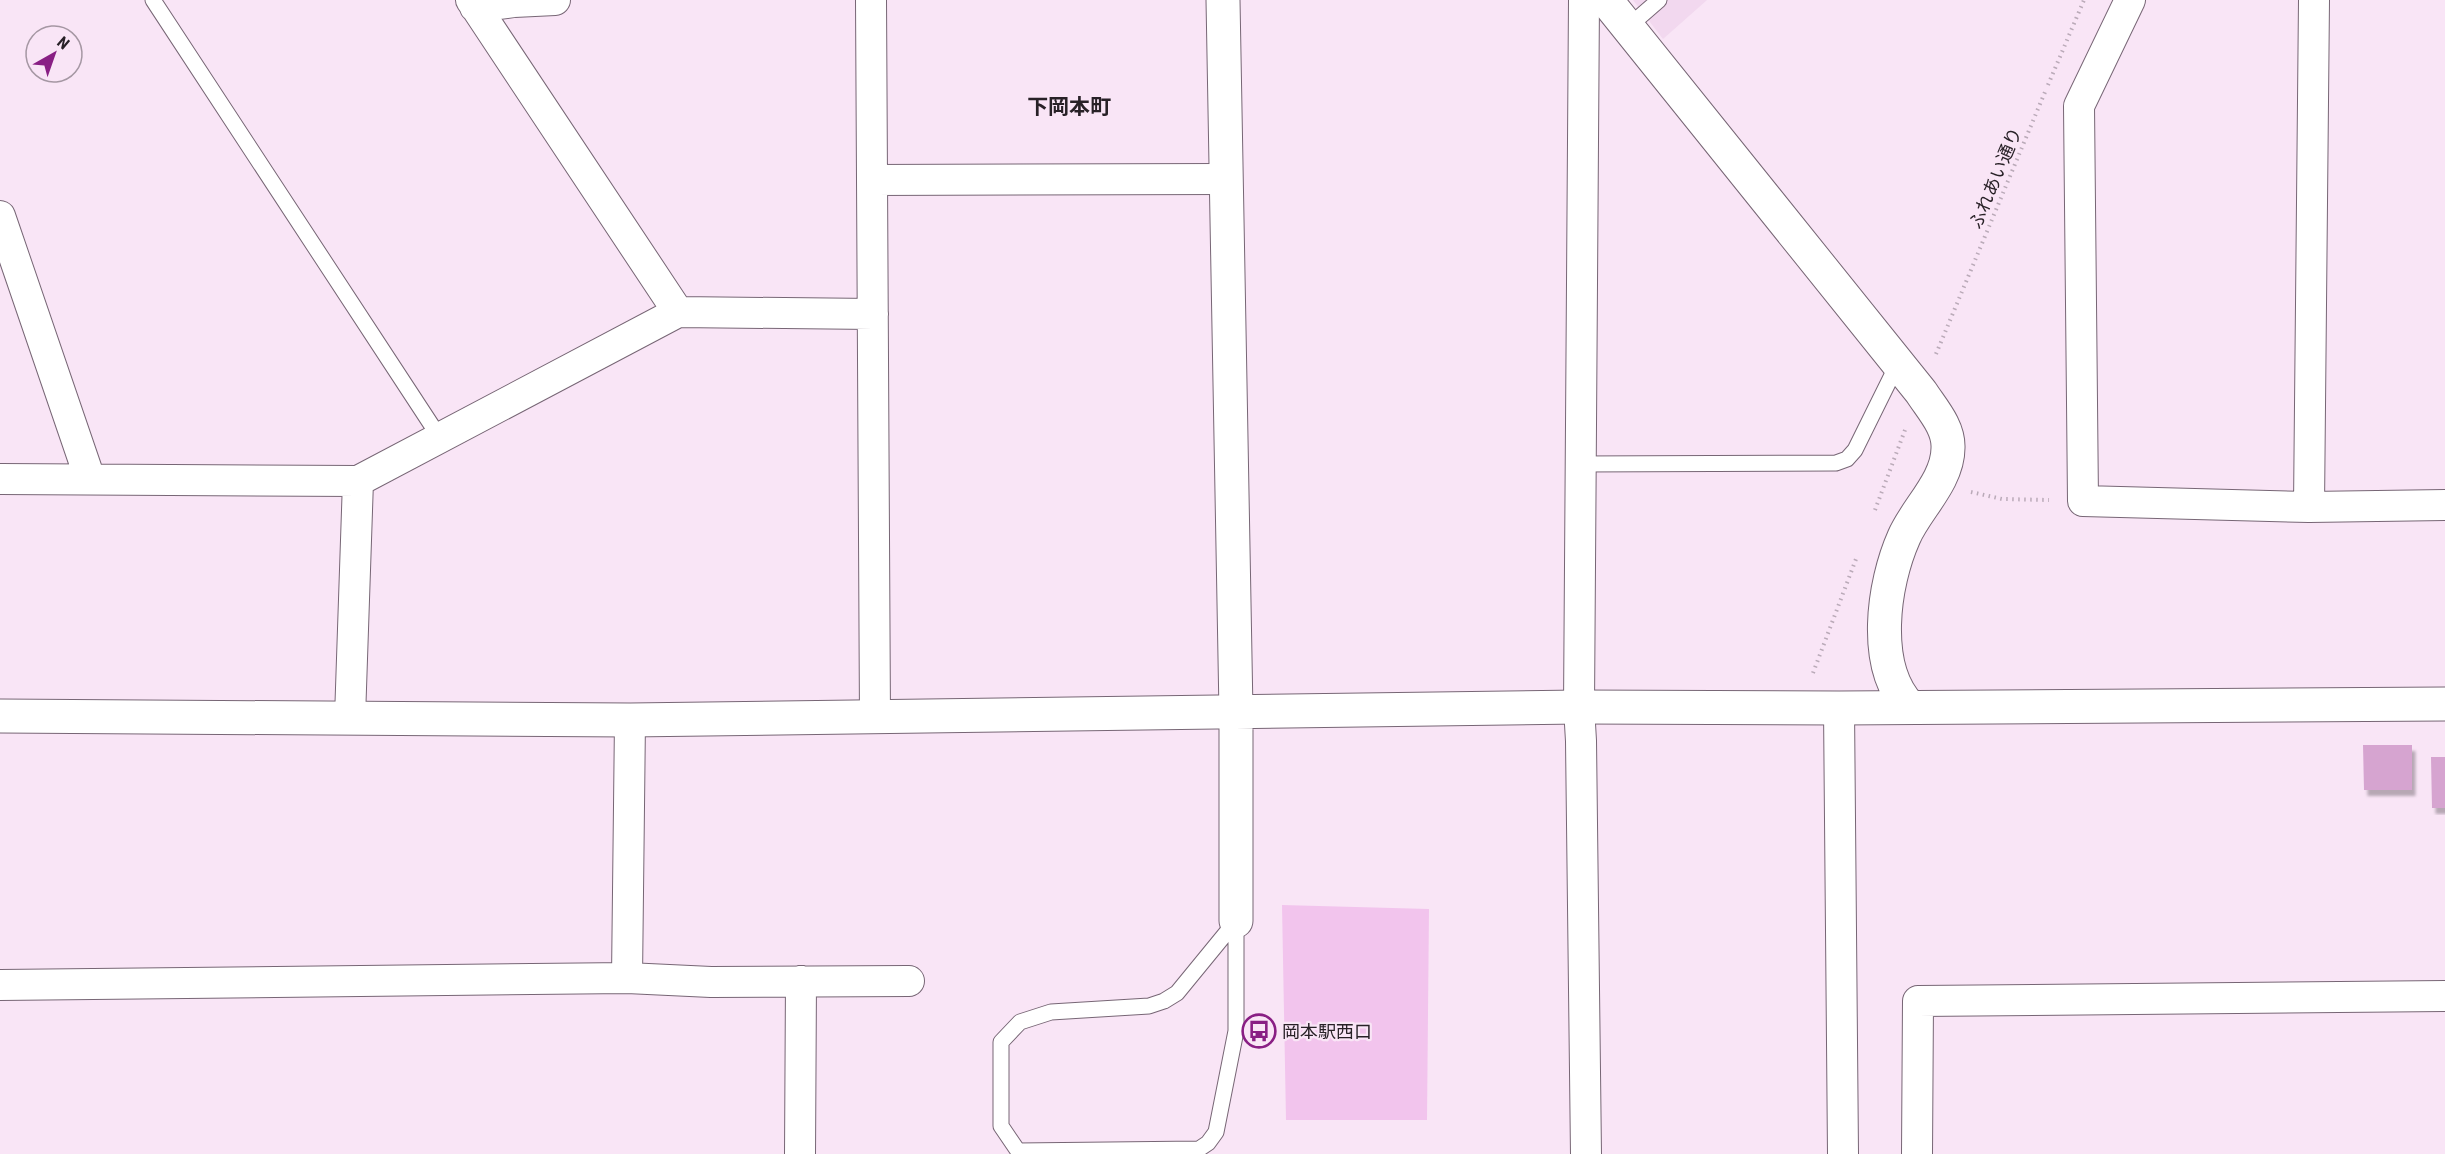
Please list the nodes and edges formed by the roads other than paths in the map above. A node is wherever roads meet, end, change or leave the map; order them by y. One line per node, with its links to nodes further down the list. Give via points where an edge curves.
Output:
1 (153, 0): 18 (lane)
2 (555, 0): 10 (street)
3 (871, 0): 13 (street)
4 (1223, 0): 12 (street)
5 (1584, 0): 19 (street)
6 (1606, 0): 11 (street)
7 (1659, 0): 11 (lane)
8 (2130, 0): 24 (street, via 2079,106 2083,501)
9 (2314, 0): 24 (street)
10 (473, 3): 15 (street)
11 (1628, 27): 17 (street)
12 (1226, 179): 13 (street); 29 (street)
13 (872, 180): 16 (street)
14 (0, 216): 21 (street)
15 (678, 312): 16 (street); 18 (street)
16 (873, 314): 31 (street)
17 (1898, 363): 19 (lane, via 1856,450 1836,463); 27 (street, via 1945,429 1948,448 1944,468 1904,537 1893,566 1888,596 1884,630 1887,659 1898,695)
18 (440, 438): 22 (street)
19 (1580, 464): 26 (street)
20 (0, 479): 21 (street)
21 (90, 479): 22 (street)
22 (358, 481): 32 (street)
23 (2445, 505): 24 (street)
24 (2309, 507)
25 (2445, 704): 27 (street)
26 (1579, 707): 28 (street); 29 (street); 41 (street)
27 (1910, 707): 28 (street)
28 (1839, 708): 42 (street)
29 (1236, 712): 31 (street); 34 (street)
30 (0, 716): 32 (street)
31 (875, 717): 33 (street)
32 (350, 718): 33 (street)
33 (630, 720): 35 (street)
34 (1236, 921): 34 (lane, via 1236,1031 1216,1132 1208,1143 1199,1149 1018,1151 1001,1126 1001,1042 1020,1022 1051,1012 1149,1006 1164,1001 1177,993)
35 (627, 978): 36 (street); 38 (street)
36 (801, 981): 37 (street); 40 (street)
37 (909, 981)
38 (0, 985)
39 (2445, 996): 43 (street, via 1918,1001)
40 (800, 1154)
41 (1586, 1154)
42 (1843, 1154)
43 (1917, 1154)

